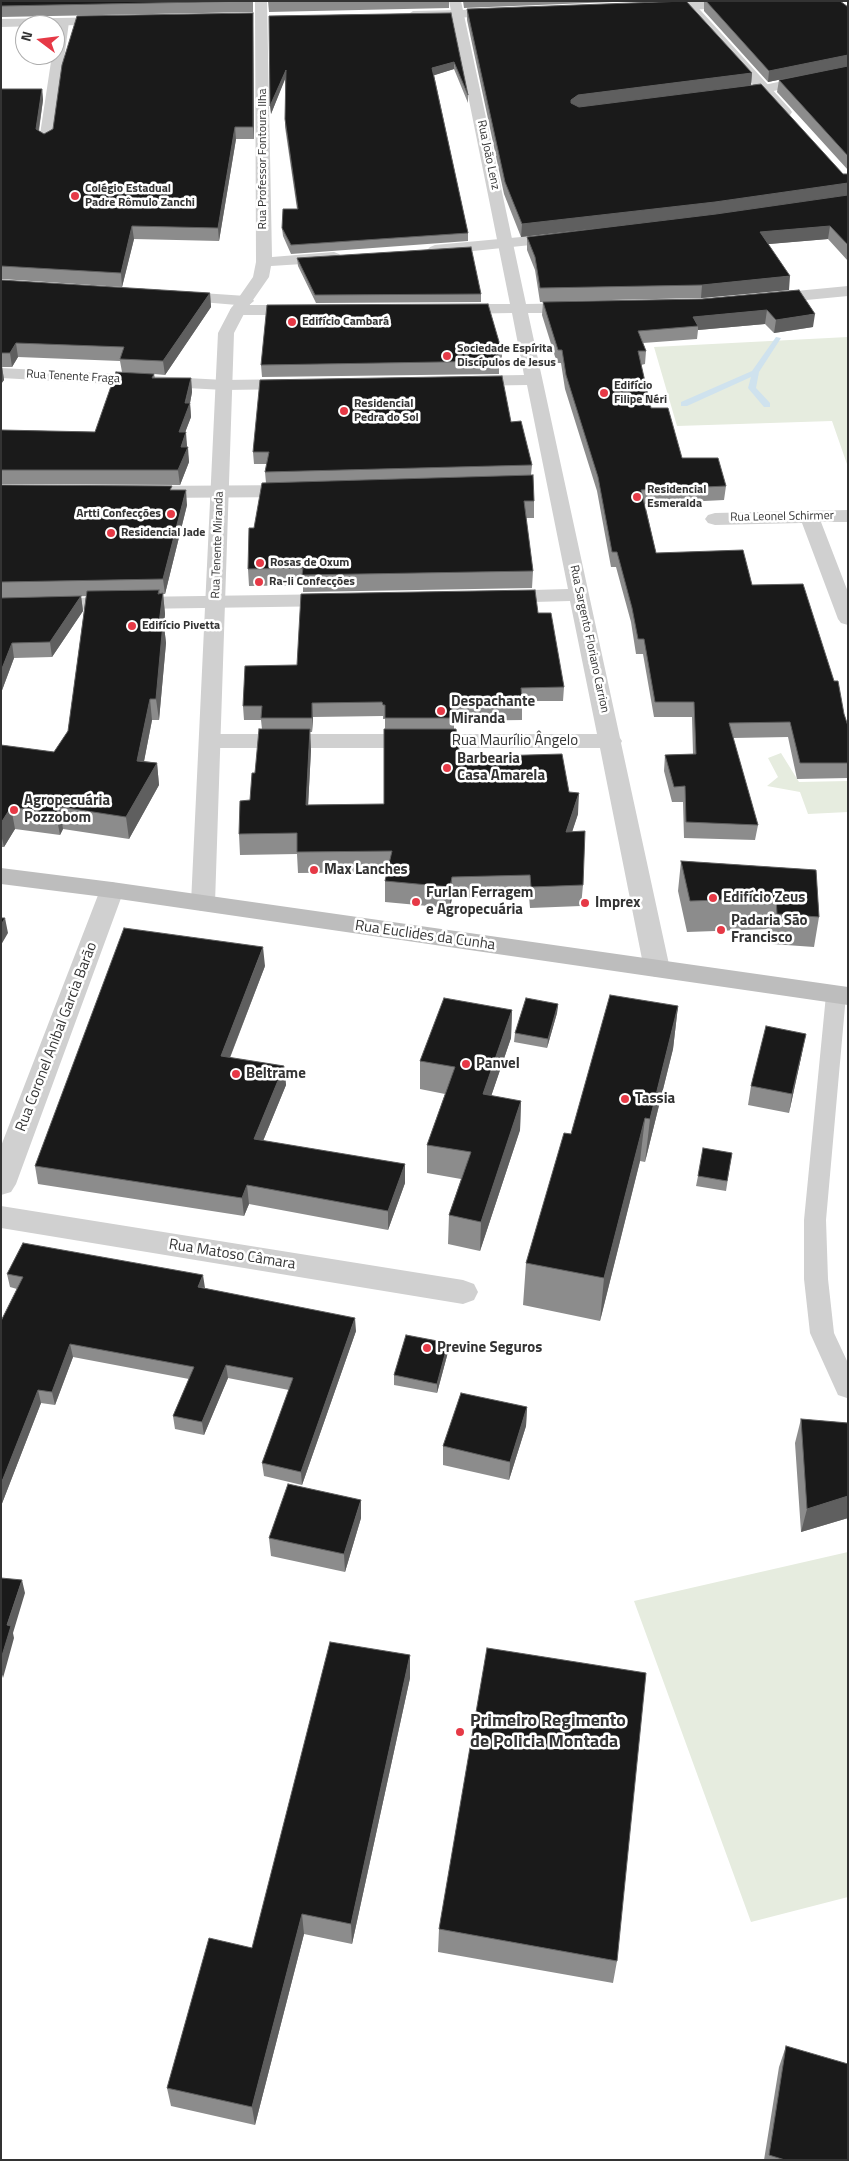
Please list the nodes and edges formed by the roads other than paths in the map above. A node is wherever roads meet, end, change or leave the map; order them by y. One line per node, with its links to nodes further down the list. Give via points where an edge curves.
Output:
1 (261, 1): 7 (street, Rua Professor Fontoura Ilha)
2 (773, 1): 3 (street)
3 (683, 5): 15 (street)
4 (457, 8): 5 (street); 6 (street); 20 (street, Rua João Lenz)
5 (518, 12)
6 (402, 15)
7 (268, 18): 8 (street); 23 (street, Rua Professor Fontoura Ilha)
8 (247, 19)
9 (122, 21): 10 (street)
10 (65, 22)
11 (1, 23): 12 (street)
12 (15, 23)
13 (57, 65): 18 (street)
14 (848, 71): 15 (street)
15 (764, 89): 16 (street); 17 (street)
16 (725, 94)
17 (796, 124)
18 (46, 141)
19 (574, 237): 20 (street)
20 (507, 245): 21 (street); 28 (street, Rua João Lenz)
21 (424, 250)
22 (350, 256): 23 (street)
23 (264, 262): 27 (street, Rua Professor Fontoura Ilha, via 261,277)
24 (848, 291): 26 (street)
25 (158, 295): 27 (street)
26 (749, 300)
27 (242, 305): 31 (street); 36 (street, Rua Tenente Miranda, via 226,332)
28 (520, 308): 29 (street); 30 (street); 33 (street, Rua Sargento Floriano Carrion)
29 (597, 308)
30 (433, 309)
31 (316, 310)
32 (1, 373): 36 (street, Rua Tenente Fraga)
33 (535, 380): 34 (street); 43 (street, Rua Sargento Floriano Carrion, via 547,484)
34 (448, 382)
35 (312, 384): 36 (street, Rua Tenente Fraga)
36 (224, 385): 39 (street, Rua Tenente Miranda)
37 (314, 490): 39 (street)
38 (129, 492): 39 (street)
39 (220, 493): 46 (street, Rua Tenente Miranda)
40 (848, 516): 41 (street, Rua Leonel Schirmer)
41 (809, 517): 42 (street, Rua Leonel Schirmer); 48 (street)
42 (715, 519)
43 (580, 595): 44 (street); 49 (street, Rua Sargento Floriano Carrion)
44 (482, 597)
45 (353, 600): 46 (street)
46 (215, 602): 47 (street); 50 (street, Rua Tenente Miranda)
47 (1, 605)
48 (848, 619)
49 (611, 740): 50 (street, Rua Maurílio Ângelo); 54 (street, Rua Sargento Floriano Carrion)
50 (210, 741): 53 (street, Rua Tenente Miranda)
51 (1, 876): 52 (main road, Rua Euclides da Cunha)
52 (112, 890): 53 (main road, Rua Euclides da Cunha); 56 (street, Rua Coronel Anibal Garcia Barão)
53 (203, 903): 54 (main road, Rua Euclides da Cunha)
54 (657, 969): 55 (main road, Rua Euclides da Cunha)
55 (842, 996): 59 (lane, via 814,1220 822,1333)
56 (1, 1184)
57 (1, 1217): 58 (street, Rua Matoso Câmara)
58 (463, 1292)
59 (847, 1388)

